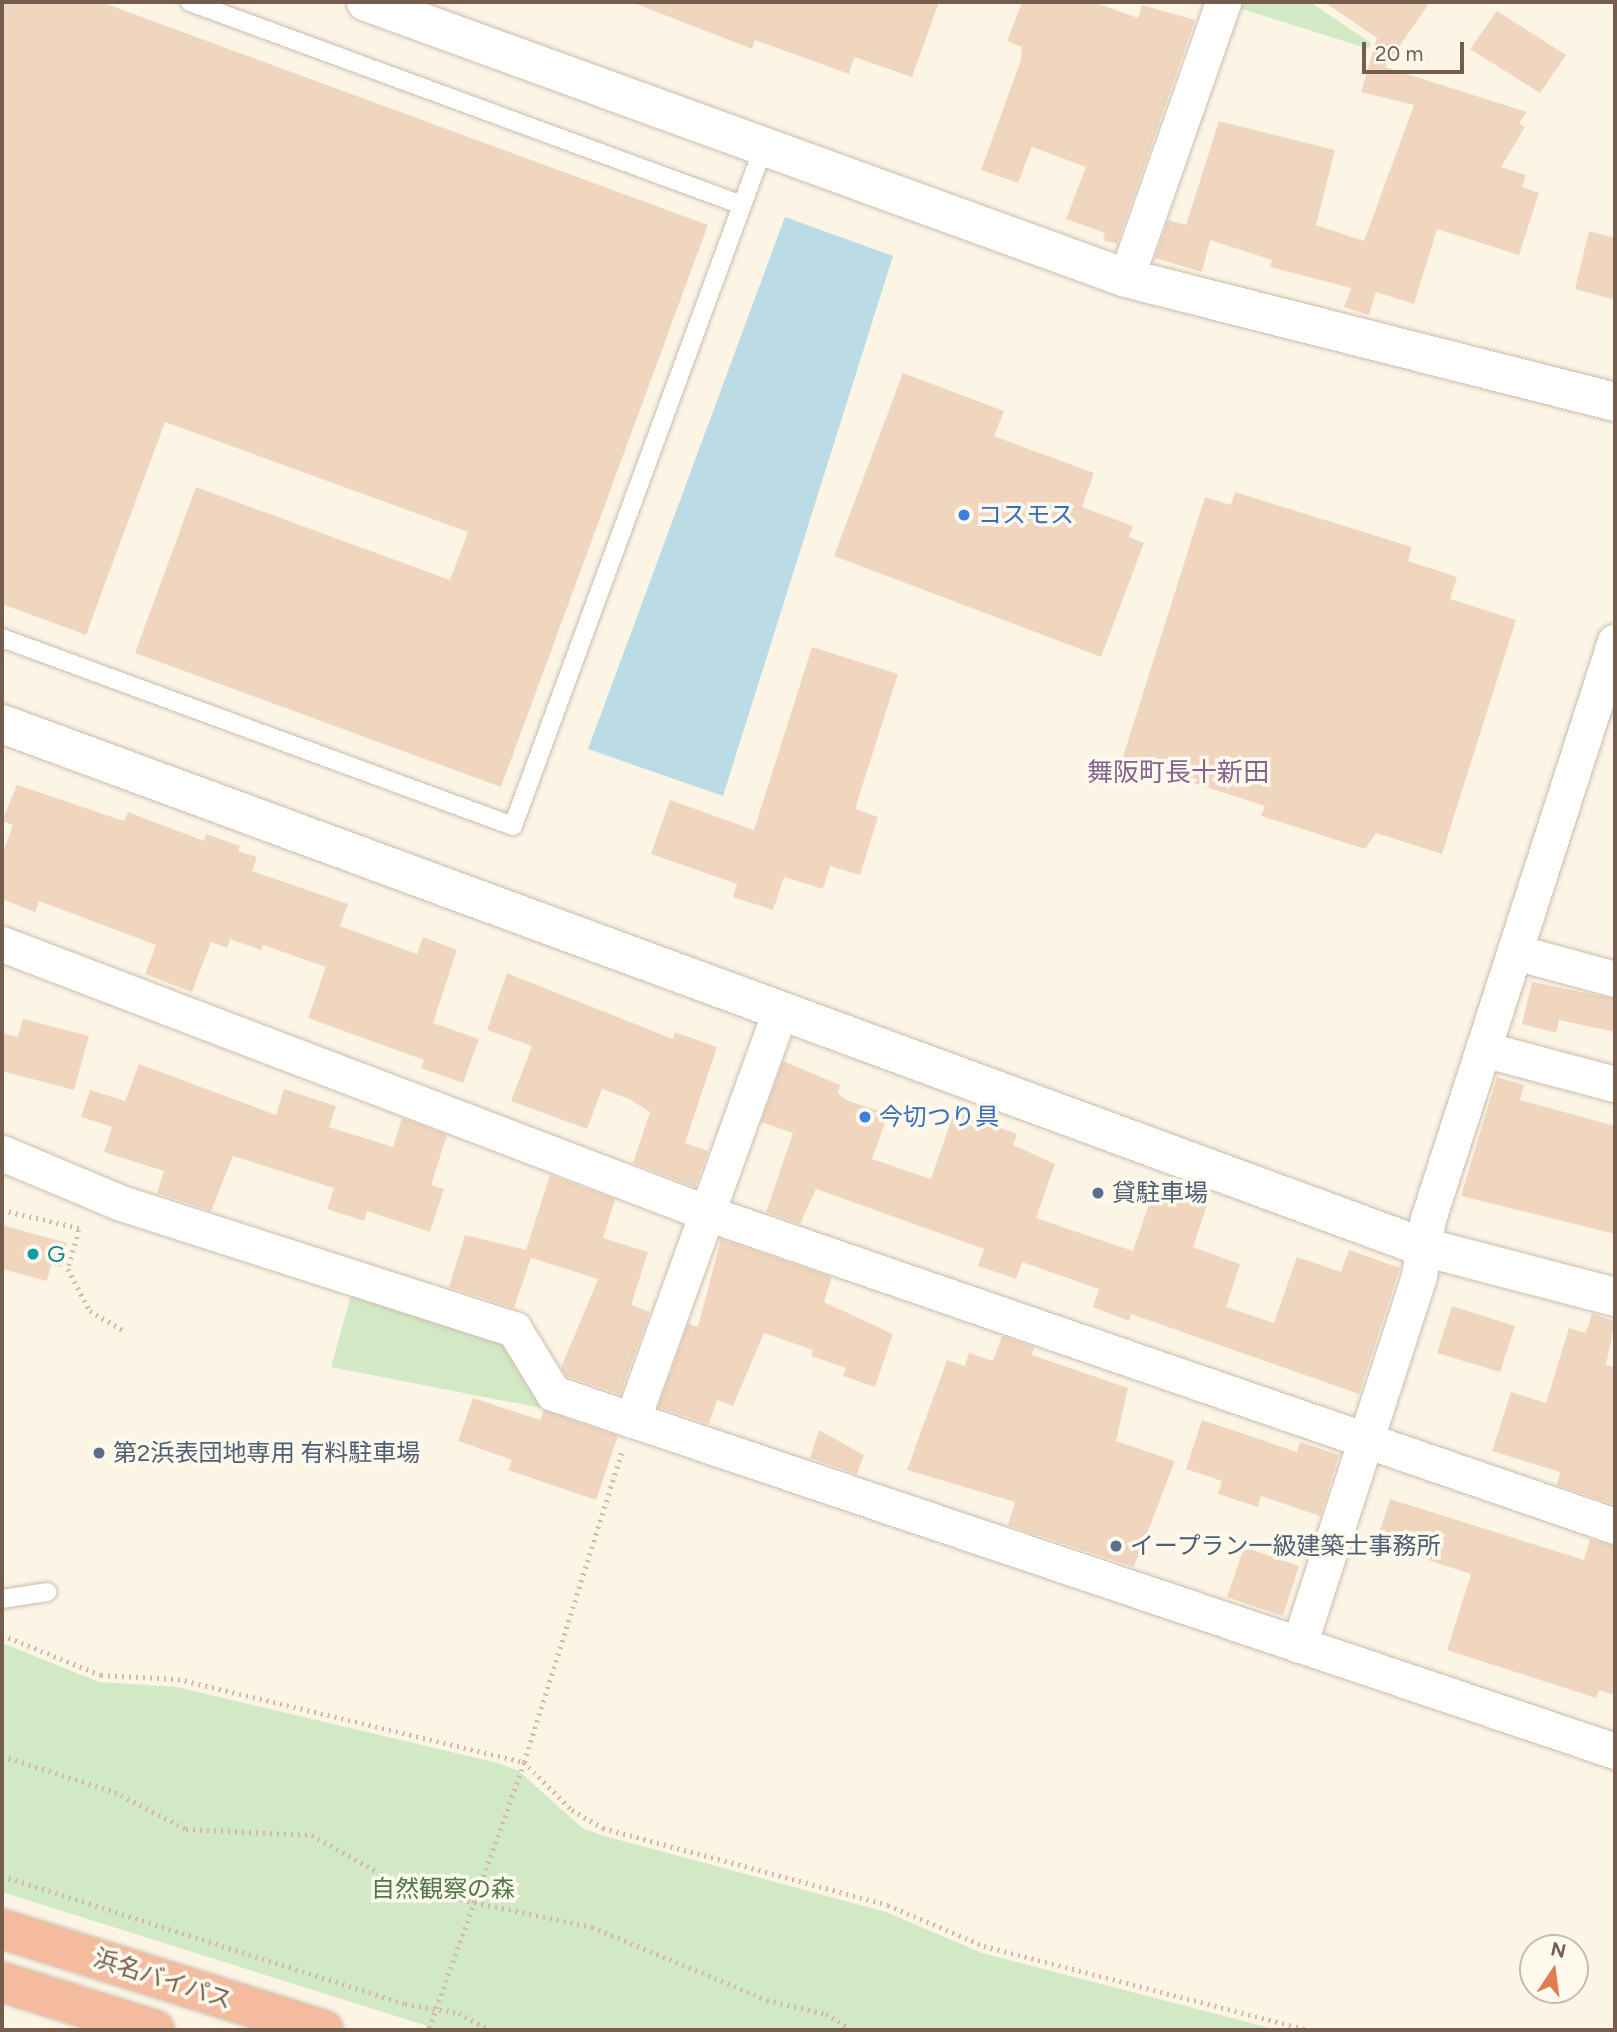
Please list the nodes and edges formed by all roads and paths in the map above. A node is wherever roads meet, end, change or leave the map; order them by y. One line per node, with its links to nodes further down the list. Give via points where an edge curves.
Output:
1 (190, 2): 5 (lane)
2 (371, 3): 4 (street)
3 (1212, 5): 6 (street)
4 (764, 146): 5 (lane); 6 (street)
5 (742, 205): 8 (lane, via 513,826)
6 (1126, 278): 7 (street)
7 (1615, 402)
8 (2, 638)
9 (1615, 641): 11 (street)
10 (2, 724): 15 (street)
11 (1601, 736): 13 (street)
12 (2, 944): 21 (street)
13 (1515, 952): 14 (street); 16 (street)
14 (1615, 979)
15 (780, 1010): 21 (street); 23 (street)
16 (1483, 1049): 17 (street); 23 (street)
17 (1615, 1084)
18 (2, 1153): 19 (street)
19 (92, 1191): 22 (path); 26 (street, via 514,1329 553,1393)
20 (2, 1210): 22 (path)
21 (707, 1213): 26 (street); 27 (street)
22 (79, 1230): 25 (path, via 68,1269 90,1311)
23 (1423, 1247): 24 (street); 27 (street)
24 (1615, 1297)
25 (123, 1331)
26 (632, 1420): 32 (street); 35 (path)
27 (1365, 1440): 28 (street); 32 (street)
28 (1615, 1526)
29 (47, 1592): 30 (lane)
30 (2, 1599)
31 (2, 1635): 35 (path, via 101,1675 178,1679)
32 (1299, 1645): 33 (street)
33 (1615, 1751)
34 (2, 1756): 37 (path, via 115,1792 186,1829 312,1835 407,1888)
35 (524, 1762): 37 (path); 46 (path, via 572,1810 603,1828 888,1905 984,1946)
36 (2, 1876): 40 (path, via 405,2004)
37 (473, 1905): 40 (path); 45 (path, via 605,1931 767,2000 826,2014)
38 (2, 1929): 43 (highway, 浜名バイパス)
39 (2, 1982): 42 (highway, 浜名バイパス)
40 (436, 2006): 41 (path); 44 (path)
41 (429, 2028)
42 (155, 2030)
43 (324, 2030)
44 (490, 2030)
45 (852, 2030)
46 (1309, 2030)

